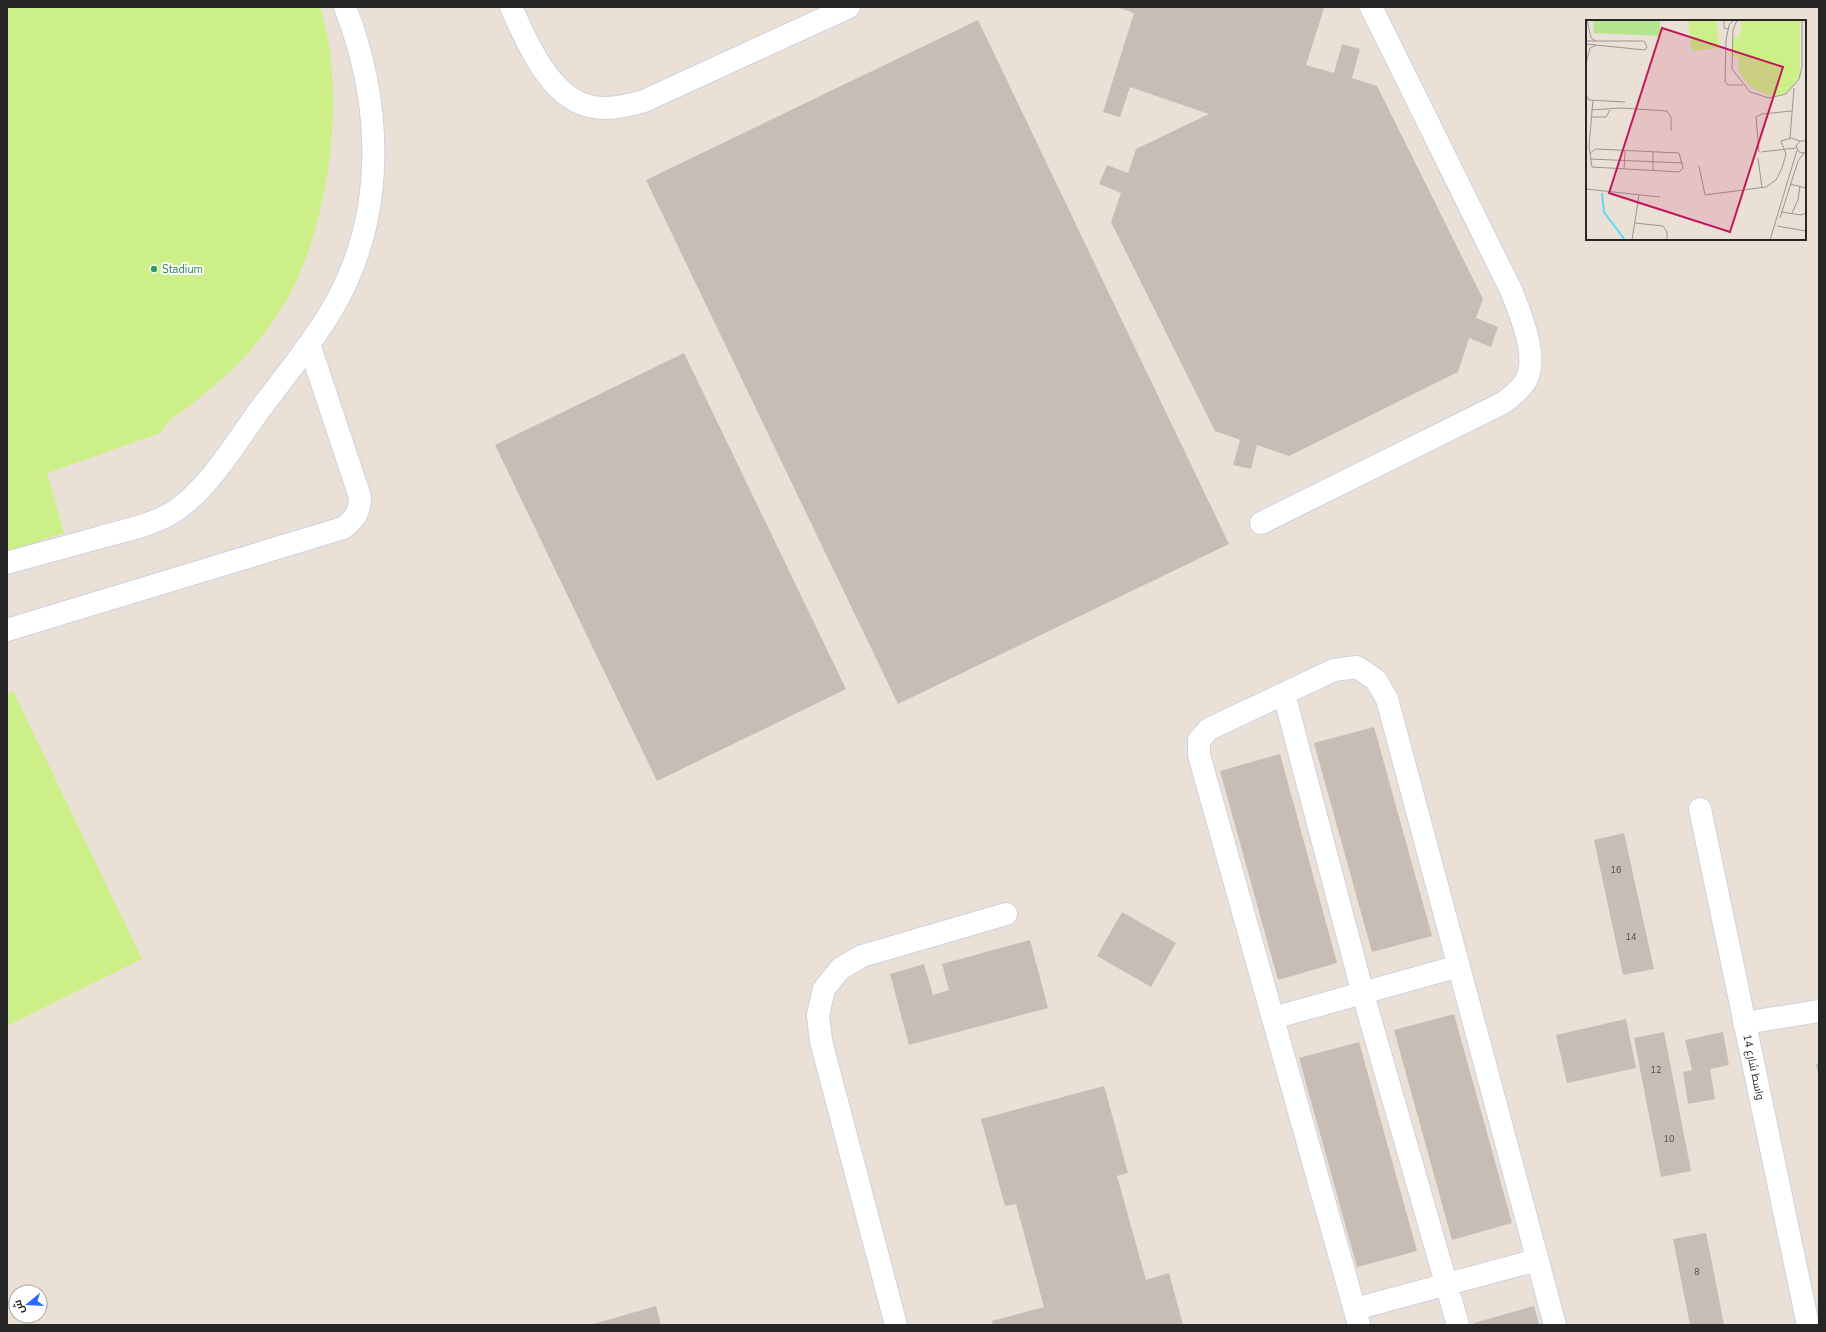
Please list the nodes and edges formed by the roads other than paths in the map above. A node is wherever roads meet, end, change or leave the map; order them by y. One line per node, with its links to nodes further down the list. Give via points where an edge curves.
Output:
1 (345, 7): 5 (street, via 358,42 372,112 372,183 359,249 332,310)
2 (511, 7): 3 (street, via 535,58 558,87 567,96 582,103 607,108 644,101)
3 (849, 7)
4 (1371, 7): 6 (street, via 1511,290 1527,335 1530,368 1526,381 1503,404)
5 (309, 344): 7 (street, via 209,478 187,501 144,525); 8 (street, via 360,497 357,515 351,523 343,528)
6 (1261, 523)
7 (7, 563)
8 (7, 630)
9 (1284, 694): 12 (street, via 1334,670 1357,667 1376,680 1388,699); 13 (street); 15 (street, via 1209,729 1199,740 1199,755)
10 (1700, 809): 16 (street, واسط شارع 14)
11 (1006, 914): 20 (street, via 862,956 840,969 824,989 818,1015 821,1041)
12 (1459, 966): 13 (street); 17 (street)
13 (1363, 994): 15 (street); 18 (street)
14 (1819, 1011): 16 (street)
15 (1273, 1018): 19 (street)
16 (1744, 1023): 23 (street, واسط شارع 14)
17 (1537, 1260): 18 (street); 22 (street)
18 (1446, 1285): 19 (street); 21 (street)
19 (1357, 1317)
20 (896, 1325)
21 (1458, 1325)
22 (1555, 1325)
23 (1808, 1325)

